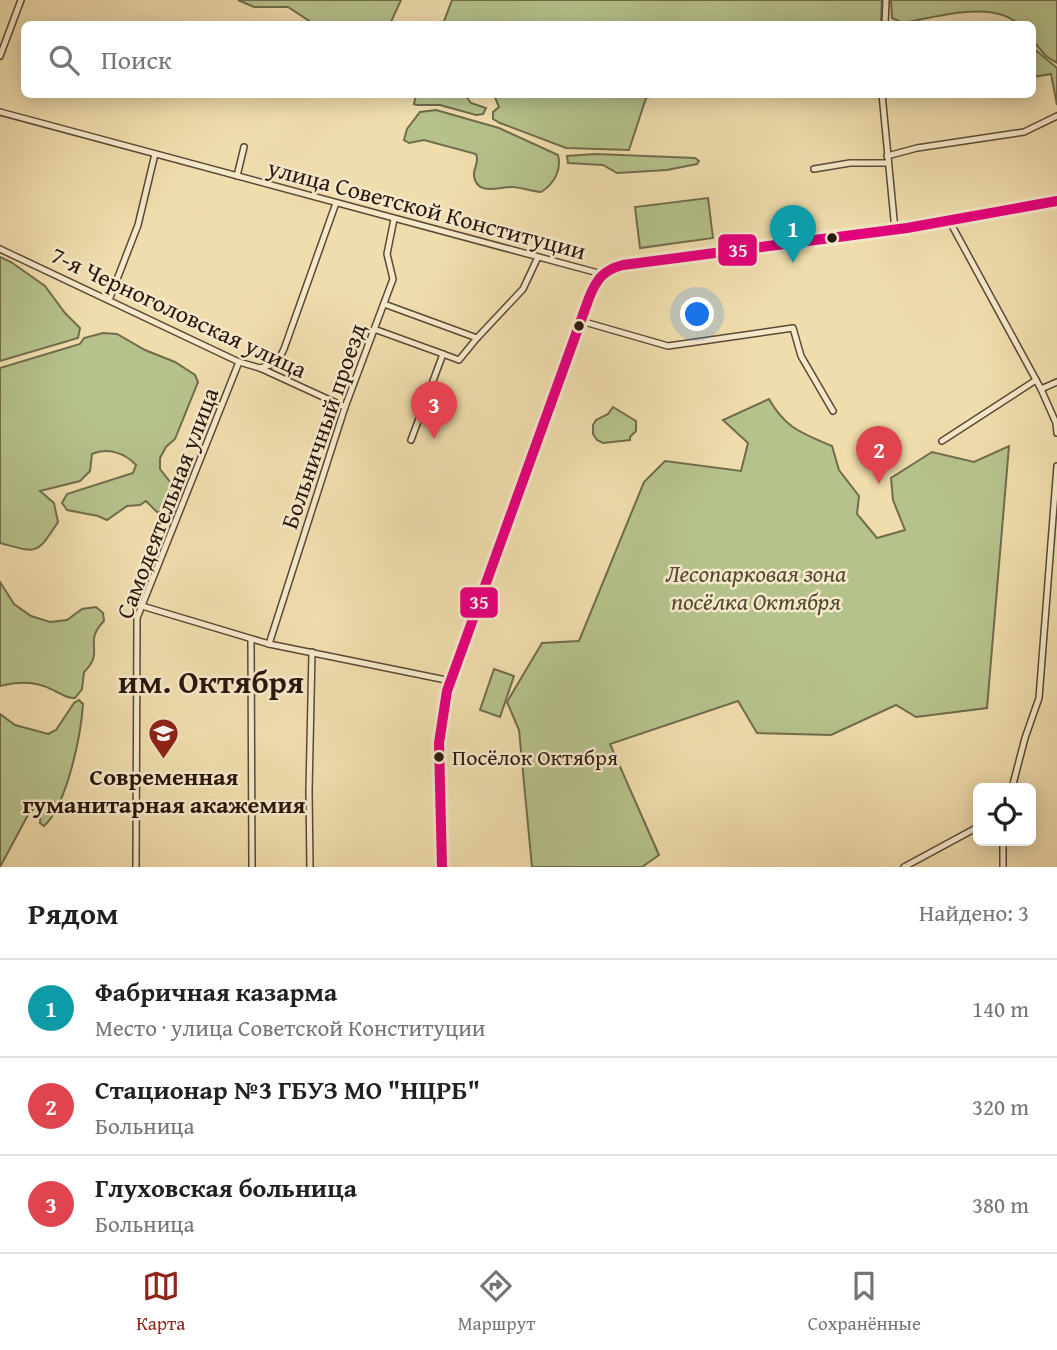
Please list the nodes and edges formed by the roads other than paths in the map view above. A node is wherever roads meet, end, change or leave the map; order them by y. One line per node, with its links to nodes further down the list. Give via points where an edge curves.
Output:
1 (22, 0): 4 (street)
2 (886, 0): 3 (street)
3 (886, 21)
4 (0, 56)
5 (882, 98): 10 (street)
6 (0, 112): 9 (street, улица Советской Конституции)
7 (1057, 116): 10 (street, via 1024,132)
8 (244, 147): 13 (street)
9 (155, 154): 13 (street, улица Советской Конституции); 22 (street, via 138,225)
10 (887, 156): 11 (street)
11 (888, 163): 12 (street); 18 (street)
12 (814, 169)
13 (237, 176): 15 (street, улица Советской Конституции)
14 (1057, 201): 17 (street, улица Советской Конституции)
15 (336, 203): 16 (street, улица Советской Конституции); 29 (street, via 284,349 276,363)
16 (394, 219): 20 (street, улица Советской Конституции); 23 (street, Больничный проезд, via 387,254 393,279)
17 (950, 222): 18 (street, улица Советской Конституции); 30 (street)
18 (895, 230): 21 (street, улица Советской Конституции, via 623,265)
19 (0, 249): 22 (street, 7-я Черноголовская улица)
20 (538, 257): 21 (street, улица Советской Конституции); 26 (street, via 523,289)
21 (602, 274): 24 (street)
22 (109, 300): 28 (street, 7-я Черноголовская улица)
23 (384, 304): 25 (street, Больничный проезд); 26 (street)
24 (581, 321): 34 (street, via 668,346 793,328 801,356); 43 (street)
25 (374, 329): 27 (street); 33 (street, Больничный проезд)
26 (477, 338): 27 (street, via 459,360)
27 (443, 354): 36 (street)
28 (239, 362): 29 (street, 7-я Черноголовская улица); 39 (street, Самодеятельная улица)
29 (260, 368): 33 (street, 7-я Черноголовская улица)
30 (1036, 380): 32 (street); 37 (street)
31 (1057, 382): 32 (street)
32 (1041, 389): 35 (street)
33 (345, 407): 41 (street, Больничный проезд)
34 (833, 411)
35 (1057, 433)
36 (411, 440)
37 (942, 441)
38 (1057, 466): 44 (street, via 1039,698)
39 (142, 606): 40 (street); 47 (street, Самодеятельная улица, via 136,636)
40 (251, 639): 41 (street); 48 (street)
41 (269, 644): 42 (street)
42 (312, 652): 43 (street); 49 (street)
43 (451, 681): 50 (street, via 439,743)
44 (1013, 783)
45 (973, 830): 51 (street)
46 (1003, 846): 52 (street)
47 (136, 867)
48 (252, 867)
49 (310, 867)
50 (442, 867)
51 (904, 867)
52 (1003, 867)

